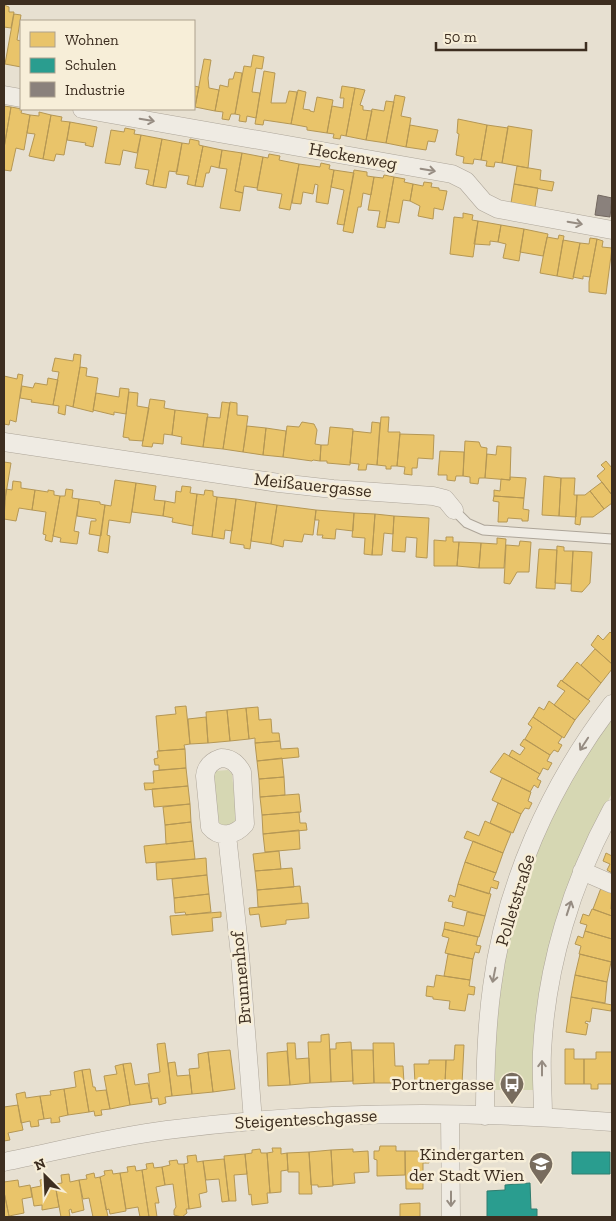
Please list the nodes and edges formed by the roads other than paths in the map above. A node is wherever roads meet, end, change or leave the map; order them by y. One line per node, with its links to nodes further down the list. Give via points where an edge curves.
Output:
1 (4, 95): 2 (street)
2 (20, 98)
3 (88, 110): 4 (street, Heckenweg, one-way to 4, via 452,174 466,181 484,202 498,209)
4 (612, 230)
5 (4, 442): 6 (street, Meißauergasse, via 279,483 433,496 445,499)
6 (454, 510): 7 (lane, Meißauergasse, via 467,523 483,530)
7 (612, 539)
8 (612, 704): 14 (street, Polletstraße, one-way to 14, via 557,789 529,850 506,919 492,985)
9 (612, 808): 11 (street)
10 (227, 834): 16 (street, Brunnenhof)
11 (582, 871): 12 (street); 15 (street, one-way to 11, via 542,1052 547,1003 563,927)
12 (612, 884)
13 (450, 1115): 14 (street, Steigenteschgasse); 16 (street, Steigenteschgasse, via 382,1114); 19 (street, one-way to 19)
14 (485, 1116): 15 (street, Steigenteschgasse)
15 (543, 1116): 17 (street, Steigenteschgasse)
16 (253, 1122): 18 (street, Steigenteschgasse, via 166,1130)
17 (612, 1122)
18 (4, 1162)
19 (451, 1217)

